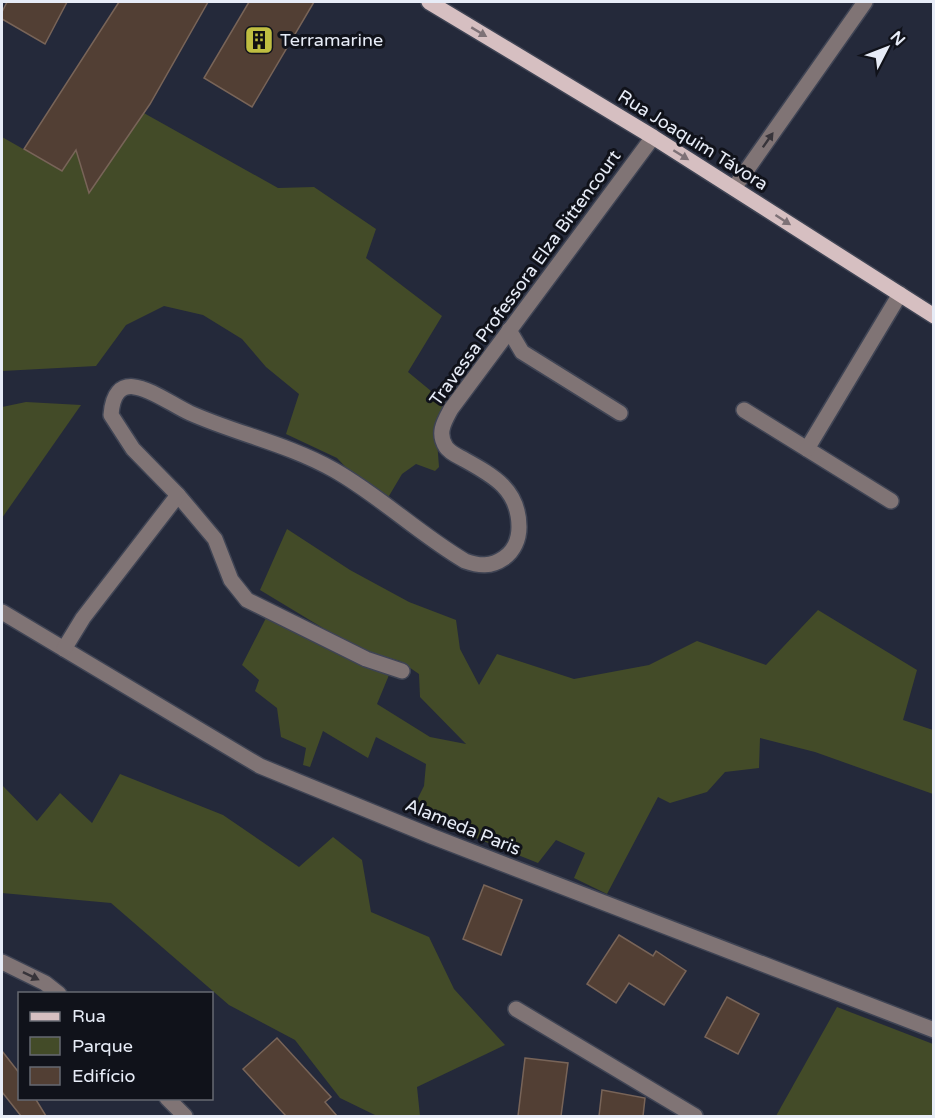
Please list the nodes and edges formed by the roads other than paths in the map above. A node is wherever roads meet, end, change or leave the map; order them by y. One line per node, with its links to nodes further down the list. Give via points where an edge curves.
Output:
1 (429, 2): 3 (main road, Rua Joaquim Távora, one-way to 3)
2 (865, 2): 4 (street, one-way to 2)
3 (653, 137): 4 (main road, Rua Joaquim Távora, one-way to 4); 7 (street, Travessa Professora Elza Bittencourt)
4 (734, 188): 5 (main road, Rua Joaquim Távora, one-way to 5)
5 (900, 294): 6 (main road, Rua Joaquim Távora); 10 (street)
6 (933, 316)
7 (509, 330): 9 (street, via 522,352); 11 (street, Travessa Professora Elza Bittencourt, via 451,409 441,433 450,451 502,483 517,505 519,533 514,549 494,564 478,566 465,561 336,471 304,454 190,413 146,389 128,385 121,388 111,415 134,449)
8 (744, 410): 10 (street)
9 (620, 413)
10 (807, 449): 12 (street)
11 (178, 495): 14 (street, via 83,618); 15 (street, Travessa Professora Elza Bittencourt, via 215,539 231,580 247,600 366,659)
12 (891, 501)
13 (2, 612): 14 (street, Alameda Paris)
14 (64, 649): 19 (street, Alameda Paris, via 260,766 431,837)
15 (402, 671)
16 (2, 962): 17 (street, one-way to 17)
17 (58, 992)
18 (516, 1009): 22 (street)
19 (933, 1030)
20 (169, 1100): 21 (street)
21 (185, 1116)
22 (695, 1116)

